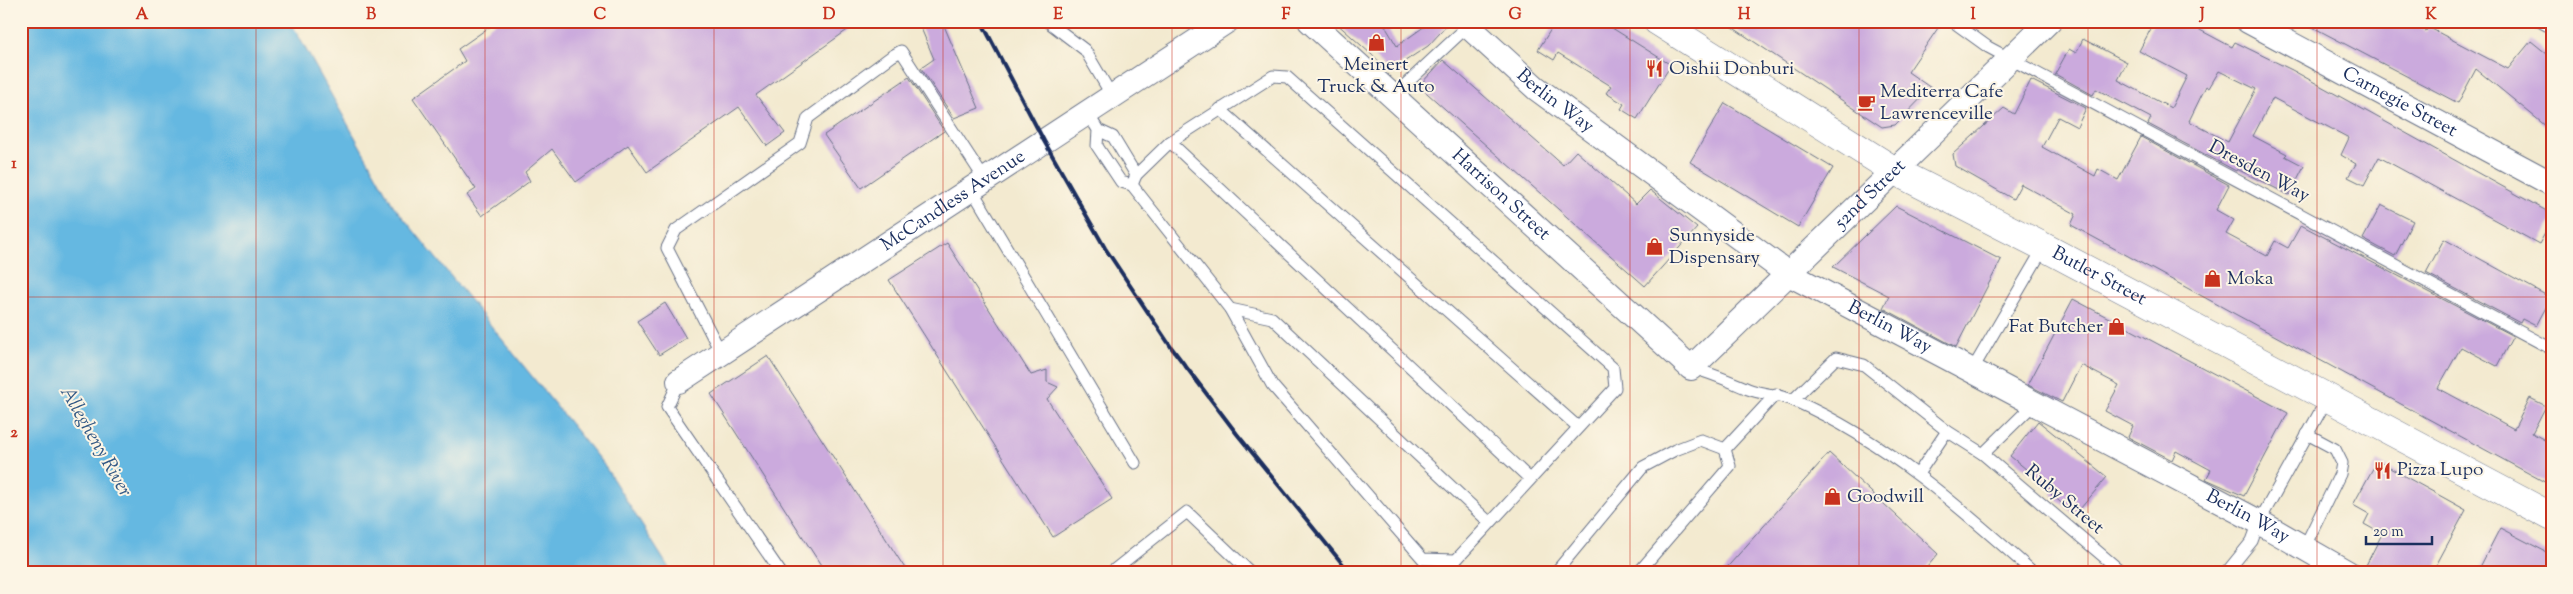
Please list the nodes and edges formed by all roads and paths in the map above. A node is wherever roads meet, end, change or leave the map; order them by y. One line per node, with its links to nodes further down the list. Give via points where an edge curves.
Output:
1 (1047, 21): 12 (lane, via 1085,50)
2 (1227, 21): 12 (street, McCandless Avenue)
3 (1310, 21): 13 (street, Harrison Street)
4 (1657, 21): 17 (main road, Butler Street)
5 (1952, 21): 11 (lane, Dresden Way)
6 (2050, 21): 11 (street, 52nd Street)
7 (2248, 21): 20 (street, Carnegie Street)
8 (2538, 21): 10 (lane)
9 (1468, 26): 13 (lane); 22 (street, Berlin Way, via 1536,88)
10 (2552, 28)
11 (2009, 58): 17 (street, 52nd Street); 24 (lane, Dresden Way)
12 (1112, 96): 15 (street, McCandless Avenue)
13 (1392, 96): 26 (street, Harrison Street)
14 (1220, 109): 16 (lane); 33 (lane); 33 (lane, via 1273,76 1287,77 1613,368 1615,388)
15 (1093, 121): 18 (lane, via 1113,137); 18 (lane, via 1097,146 1121,182); 19 (street, McCandless Avenue)
16 (1170, 142): 18 (lane); 40 (lane)
17 (1895, 171): 21 (main road, Butler Street); 22 (street, 52nd Street)
18 (1134, 180): 23 (lane)
19 (978, 184): 25 (street, McCandless Avenue); 25 (lane, via 970,155 901,51 808,118 800,143 676,230 667,248); 38 (lane)
20 (2552, 184)
21 (2044, 247): 27 (lane); 30 (main road, Butler Street)
22 (1787, 273): 26 (street, 52nd Street); 27 (street, Berlin Way)
23 (1230, 309): 43 (lane, via 1272,318); 43 (lane, via 1272,385 1423,559 1456,560)
24 (2552, 349)
25 (721, 353): 28 (street, McCandless Avenue)
26 (1691, 368): 29 (lane, via 1718,375 1750,390)
27 (1971, 372): 32 (street, Berlin Way)
28 (679, 381): 46 (lane, via 667,408)
29 (1776, 394): 31 (lane); 36 (lane)
30 (2327, 399): 35 (lane); 41 (main road, Butler Street)
31 (1793, 400): 34 (lane, Ruby Street, via 1836,358 1864,365); 39 (lane, via 1825,415)
32 (2034, 404): 37 (lane); 42 (street, Berlin Way)
33 (1578, 427): 40 (lane)
34 (1947, 430): 37 (lane, Ruby Street); 39 (lane)
35 (2307, 434): 42 (lane); 44 (lane, via 2335,449 2342,463 2340,474)
36 (1724, 449): 49 (lane, via 1702,440 1643,467); 50 (lane, via 1730,466)
37 (1983, 454): 51 (lane, Ruby Street)
38 (1135, 463)
39 (1918, 474): 45 (lane)
40 (1530, 479): 43 (lane)
41 (2552, 517)
42 (2259, 522): 44 (street, Berlin Way); 52 (lane, via 2252,541)
43 (1490, 523)
44 (2304, 548): 53 (street, Berlin Way)
45 (2033, 572)
46 (781, 573)
47 (1110, 573): 48 (lane, via 1187,512)
48 (1251, 573)
49 (1555, 573)
50 (1638, 573)
51 (2123, 573)
52 (2226, 573)
53 (2348, 573)

